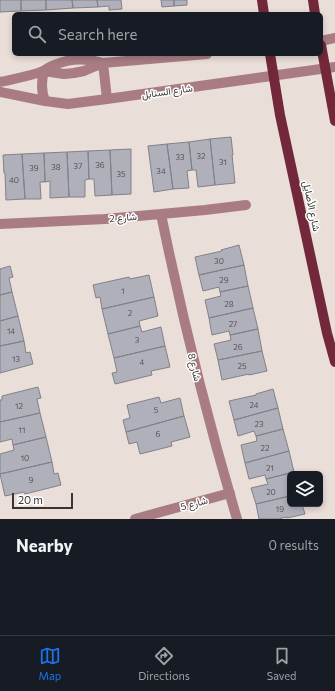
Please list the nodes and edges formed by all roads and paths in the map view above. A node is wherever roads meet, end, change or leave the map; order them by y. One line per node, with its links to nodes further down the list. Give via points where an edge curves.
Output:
1 (262, 0): 3 (main road)
2 (313, 0): 4 (main road)
3 (264, 12)
4 (315, 12)
5 (335, 38): 6 (street)
6 (323, 41)
7 (323, 50): 11 (main road)
8 (184, 56): 10 (street)
9 (270, 56): 13 (main road, شارع الأصايل)
10 (103, 63): 12 (street, via 83,59 72,60 52,65); 16 (street)
11 (330, 68): 13 (street, شارع السنابل); 18 (main road)
12 (44, 71): 14 (street); 17 (street, via 41,86)
13 (274, 76): 16 (street, شارع السنابل); 22 (main road, شارع الأصايل)
14 (0, 82)
15 (0, 92): 17 (street, شارع السنابل)
16 (106, 99): 17 (street, شارع السنابل, via 68,104)
17 (45, 102)
18 (335, 121)
19 (246, 205): 20 (street, شارع 2)
20 (160, 214): 21 (street, شارع 2); 23 (street, شارع 8, via 192,354)
21 (0, 224)
22 (335, 362)
23 (230, 493): 24 (street, شارع 5); 25 (street, شارع 8)
24 (135, 519)
25 (237, 519)

